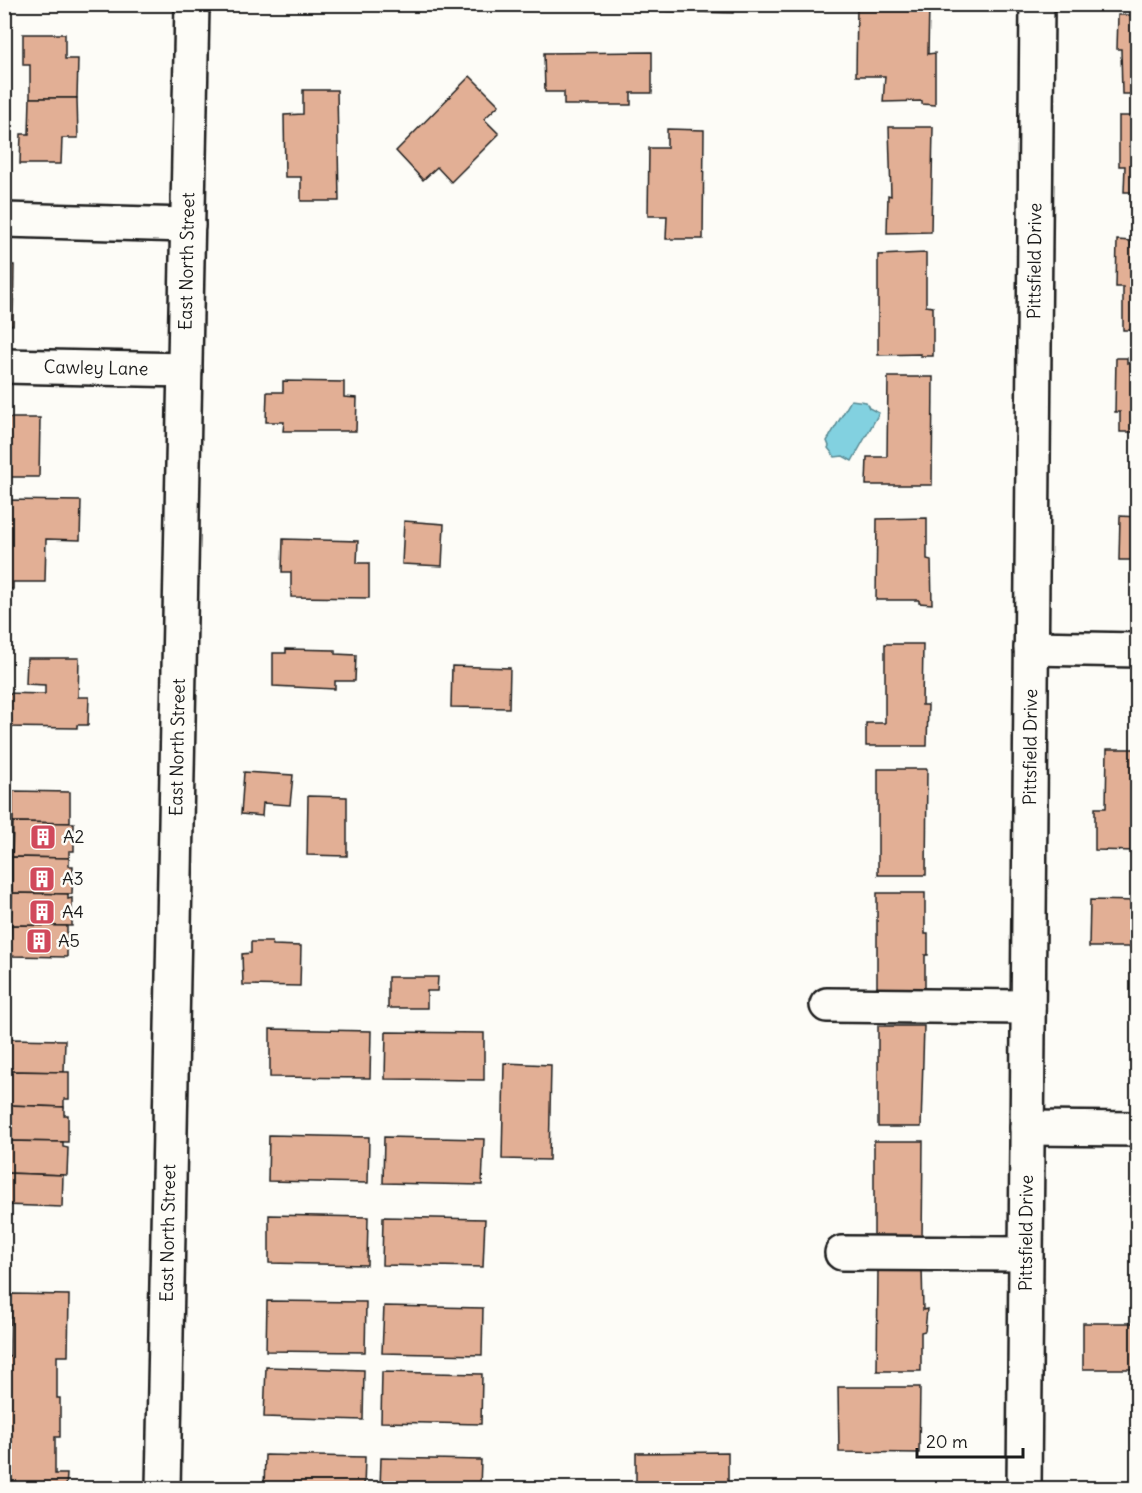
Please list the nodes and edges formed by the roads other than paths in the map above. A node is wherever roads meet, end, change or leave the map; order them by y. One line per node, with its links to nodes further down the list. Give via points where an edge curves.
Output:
1 (192, 4): 4 (street, East North Street)
2 (1037, 4): 7 (street, Pittsfield Drive)
3 (4, 220): 4 (street)
4 (188, 225): 6 (street, East North Street)
5 (4, 366): 6 (street, Cawley Lane)
6 (185, 370): 15 (street, East North Street)
7 (1031, 648): 8 (street); 10 (street, Pittsfield Drive)
8 (1137, 650)
9 (827, 1005): 10 (street)
10 (1028, 1007): 11 (street, Pittsfield Drive)
11 (1027, 1128): 12 (street); 14 (street, Pittsfield Drive)
12 (1137, 1129)
13 (842, 1253): 14 (street)
14 (1025, 1254): 16 (street, Pittsfield Drive)
15 (163, 1488)
16 (1024, 1488)

